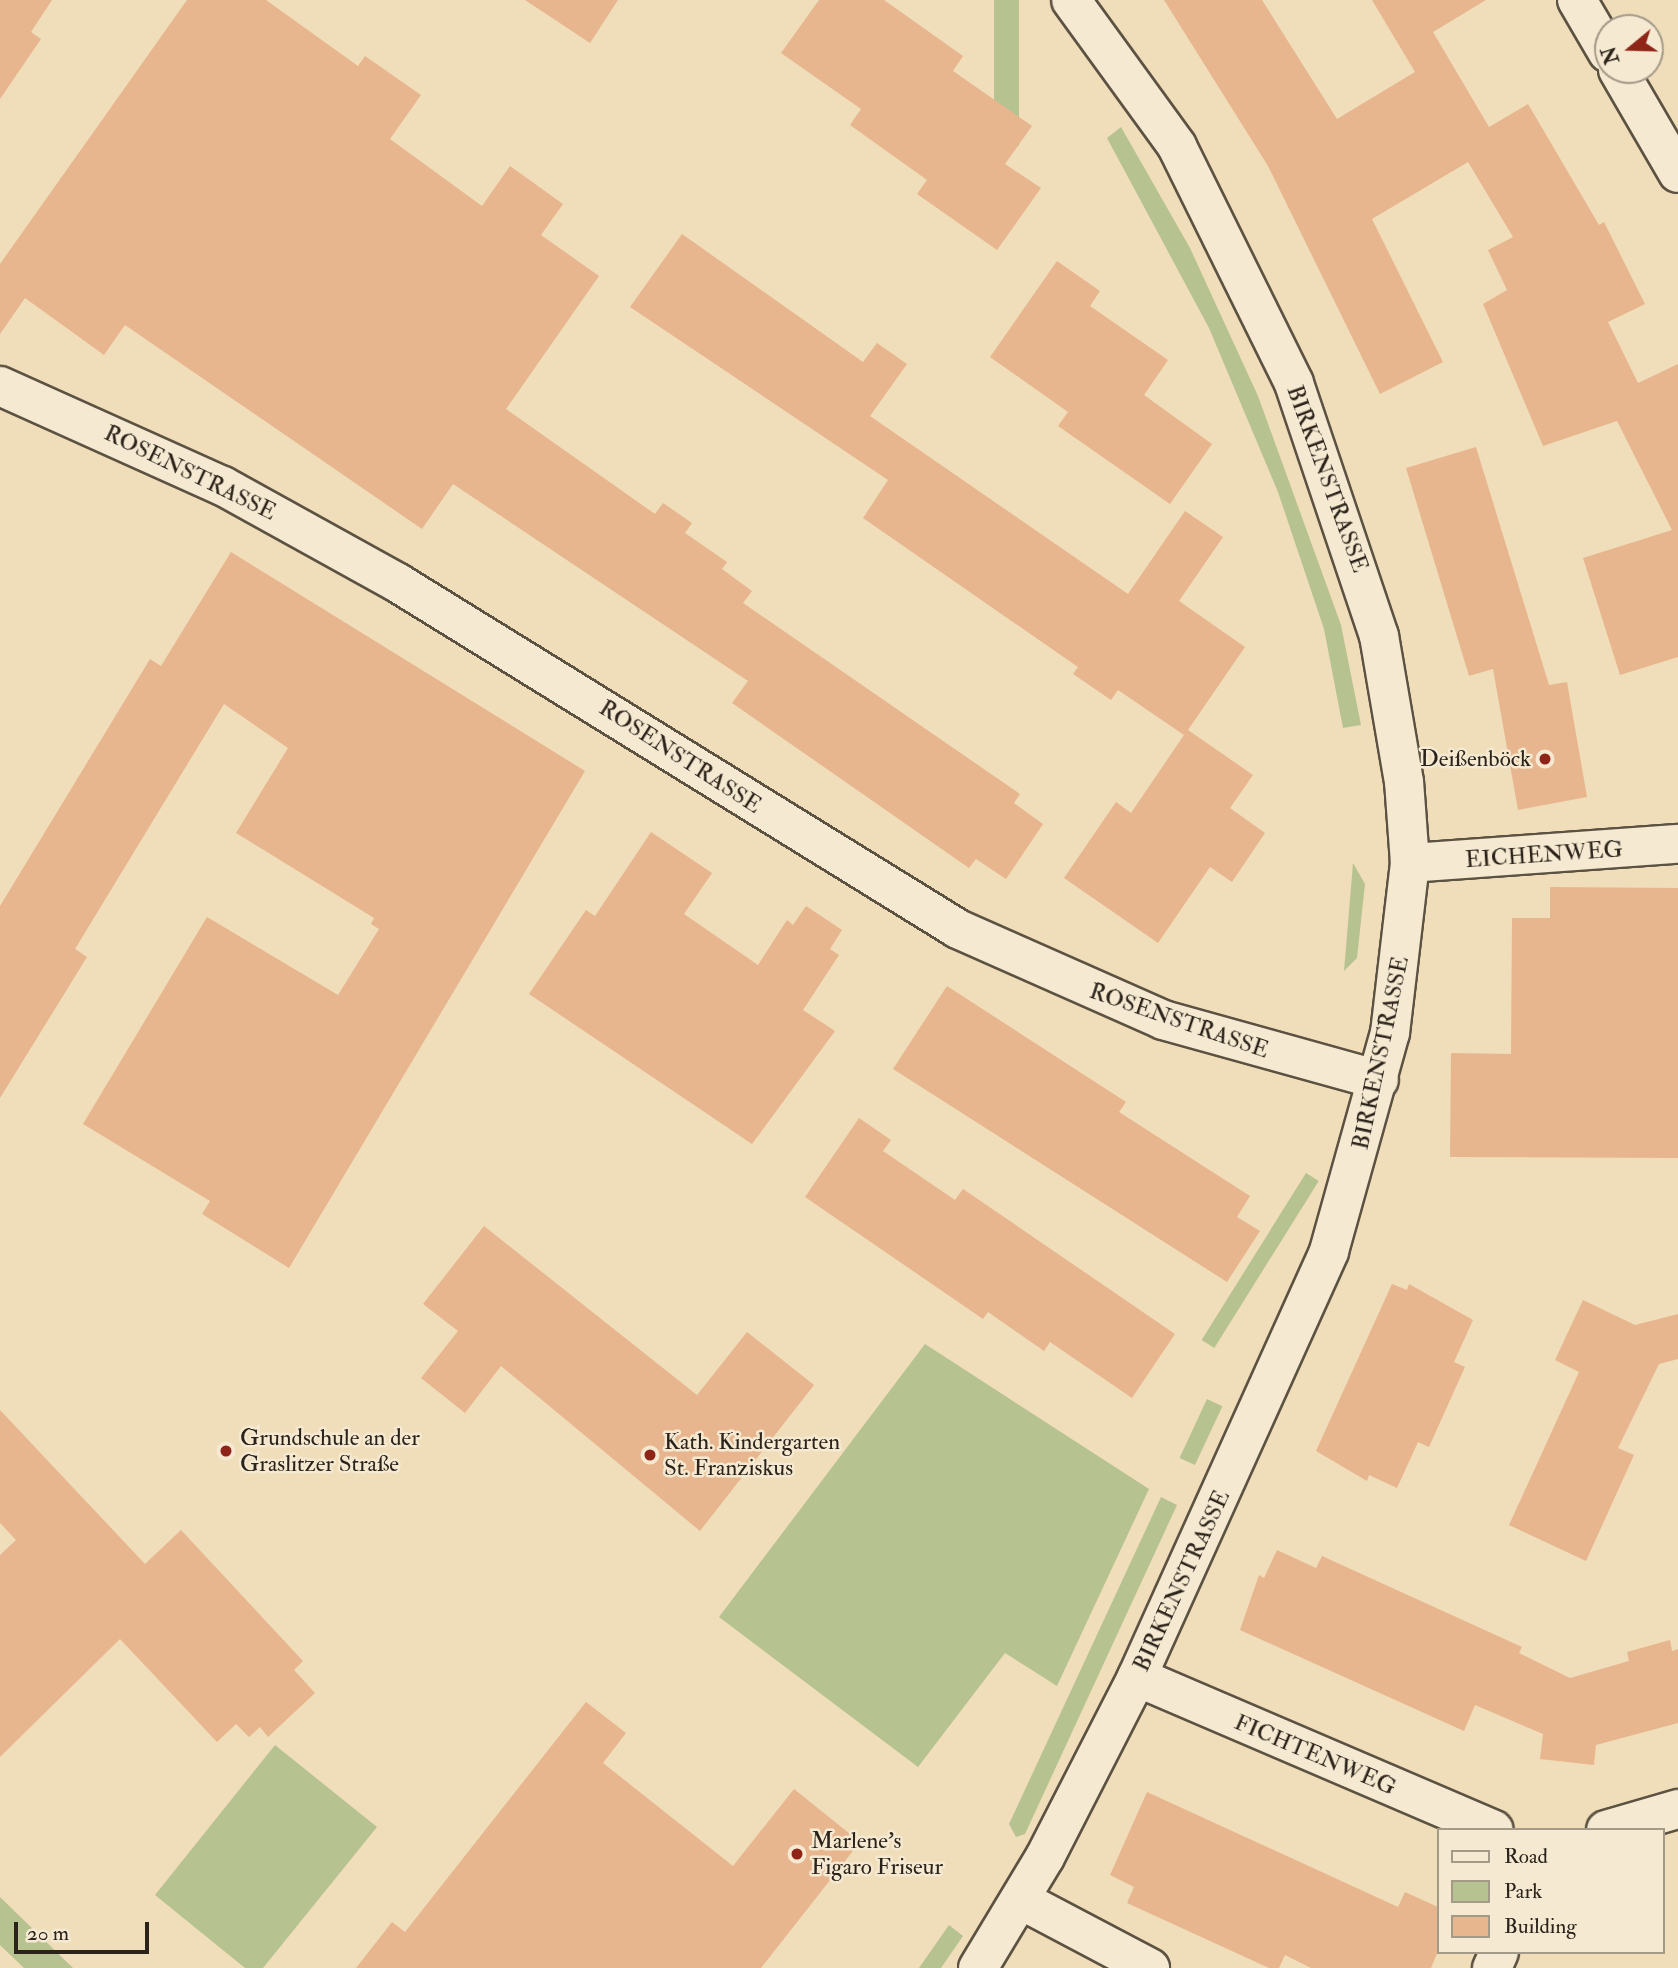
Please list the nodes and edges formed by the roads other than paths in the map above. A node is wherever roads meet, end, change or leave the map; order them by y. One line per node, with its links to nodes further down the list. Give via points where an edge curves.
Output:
1 (1071, 0): 8 (street, BIRKENSTRASSE, via 1177,146 1294,383 1379,636 1401,755)
2 (1577, 0): 3 (street)
3 (1594, 29)
4 (1628, 84): 5 (street)
5 (1672, 149)
6 (0, 386): 9 (street, ROSENSTRASSE, via 223,486 398,583 958,929 1163,1020)
7 (1678, 844): 8 (street, EICHENWEG)
8 (1410, 863): 9 (street, BIRKENSTRASSE, via 1401,981)
9 (1380, 1080): 10 (street, BIRKENSTRASSE, via 1324,1262)
10 (1137, 1677): 12 (street, FICHTENWEG); 14 (street, BIRKENSTRASSE)
11 (1678, 1810): 13 (street)
12 (1489, 1828)
13 (1613, 1828)
14 (1021, 1900): 15 (street, BIRKENSTRASSE); 16 (street)
15 (978, 1968)
16 (1150, 1968)

